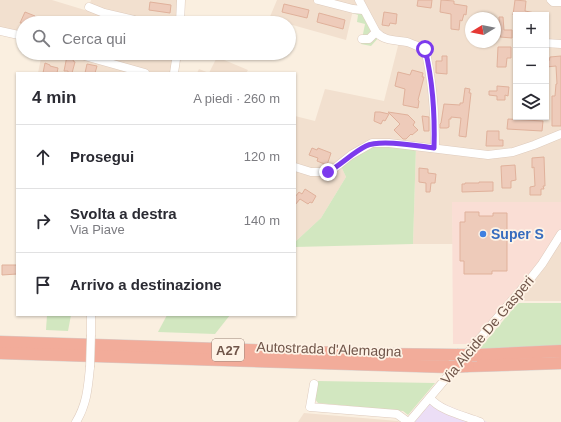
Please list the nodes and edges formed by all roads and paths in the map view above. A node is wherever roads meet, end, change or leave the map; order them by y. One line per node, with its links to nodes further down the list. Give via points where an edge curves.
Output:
1 (181, 0): 9 (street)
2 (318, 0): 7 (street, via 353,10)
3 (359, 0): 7 (street)
4 (551, 0): 5 (street)
5 (561, 2)
6 (89, 7): 8 (street)
7 (363, 10): 11 (street)
8 (117, 16)
9 (180, 16)
10 (0, 31): 12 (street)
11 (376, 32): 13 (street, via 369,39); 21 (street, via 388,40 425,49 435,111)
12 (16, 34)
13 (362, 39)
14 (549, 43): 15 (street)
15 (561, 44)
16 (99, 60): 18 (street)
17 (176, 60): 19 (street)
18 (142, 72)
19 (174, 72)
20 (561, 134): 21 (street, via 501,154 488,155)
21 (434, 148): 22 (street, via 372,143 328,172 311,172)
22 (296, 167)
23 (561, 234): 30 (street, Via Alcide De Gasperi, via 531,278)
24 (91, 316): 32 (street, bridge, via 87,395)
25 (0, 342): 26 (highway, Autostrada d'Alemagna / A27, bridge, via 371,354 477,355)
26 (561, 351)
27 (0, 353): 28 (highway, Autostrada d'Alemagna / A27, bridge, via 449,367)
28 (561, 362)
29 (314, 384): 33 (street, via 310,407 397,414)
30 (430, 398): 31 (street); 33 (street, Via Alcide De Gasperi)
31 (458, 418): 34 (street)
32 (76, 422)
33 (409, 422)
34 (480, 422)

